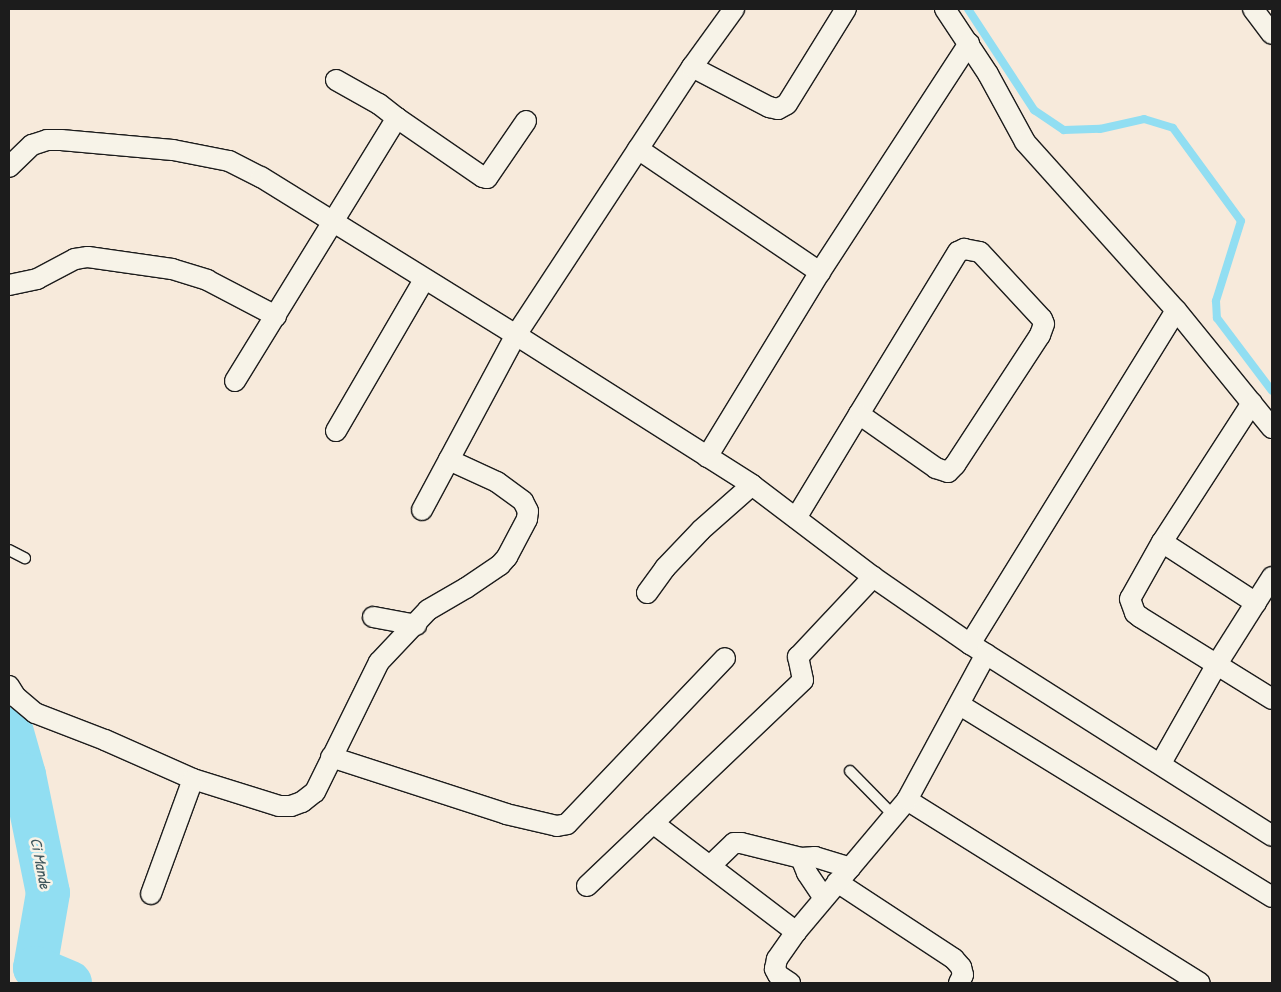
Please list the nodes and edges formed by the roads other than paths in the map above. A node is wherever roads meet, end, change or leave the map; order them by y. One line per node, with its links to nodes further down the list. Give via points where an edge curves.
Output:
1 (734, 9): 7 (street)
2 (846, 9): 7 (street, via 787,104 778,109)
3 (946, 9): 6 (street)
4 (1253, 9): 5 (street)
5 (1272, 34)
6 (969, 43): 14 (street); 17 (street, via 1025,142)
7 (692, 67): 11 (street)
8 (336, 80): 9 (street)
9 (398, 118): 10 (street, via 487,178); 13 (street)
10 (526, 121)
11 (638, 150): 14 (street); 19 (street)
12 (9, 167): 13 (street, via 32,144 47,140 173,150 229,161)
13 (334, 220): 15 (street); 18 (street)
14 (820, 272): 25 (street)
15 (424, 280): 19 (street); 24 (street)
16 (9, 285): 18 (street, via 37,279 74,259 88,257 172,269 207,280)
17 (1176, 310): 21 (street); 39 (street)
18 (276, 316): 20 (street)
19 (516, 335): 25 (street); 26 (street)
20 (235, 381)
21 (1252, 403): 23 (street); 30 (street)
22 (859, 414): 22 (street, via 954,258 964,249 980,252 1042,320 1044,324 1040,335 948,472 936,468); 29 (street)
23 (1272, 428)
24 (336, 431)
25 (707, 457): 27 (street)
26 (449, 460): 28 (street); 38 (street, via 497,482 523,500 527,518 507,558 500,565 428,610)
27 (752, 485): 29 (street); 35 (street, via 689,543)
28 (422, 510)
29 (796, 518): 33 (street)
30 (1162, 542): 36 (street); 41 (street, via 1133,592 1131,606 1140,617)
31 (9, 550): 32 (lane)
32 (25, 558)
33 (873, 577): 39 (street); 51 (street, via 798,658 803,680)
34 (1272, 577): 36 (street)
35 (647, 593)
36 (1256, 602): 41 (street)
37 (374, 617): 38 (street)
38 (416, 625): 45 (street, via 379,662)
39 (978, 649): 44 (street); 46 (street)
40 (725, 658): 45 (street, via 567,824 558,826 506,814)
41 (1217, 664): 43 (street); 46 (street)
42 (9, 686): 48 (street, via 16,698 35,713)
43 (1272, 699)
44 (960, 705): 49 (street); 58 (street)
45 (332, 756): 48 (street, via 315,792 291,806 279,806)
46 (1161, 763): 52 (street)
47 (850, 771): 50 (lane)
48 (193, 779): 57 (street)
49 (908, 800): 50 (street); 63 (street)
50 (896, 816): 55 (street)
51 (653, 823): 54 (street); 56 (street)
52 (1272, 836)
53 (801, 858): 54 (street, via 734,843); 55 (street, via 815,857); 59 (street)
54 (710, 866): 60 (street)
55 (844, 875): 59 (street); 62 (street, via 954,959 963,975)
56 (587, 886)
57 (151, 894)
58 (1272, 897)
59 (824, 898): 60 (street)
60 (796, 932): 61 (street, via 775,964 778,975)
61 (790, 983)
62 (959, 983)
63 (1200, 983)

